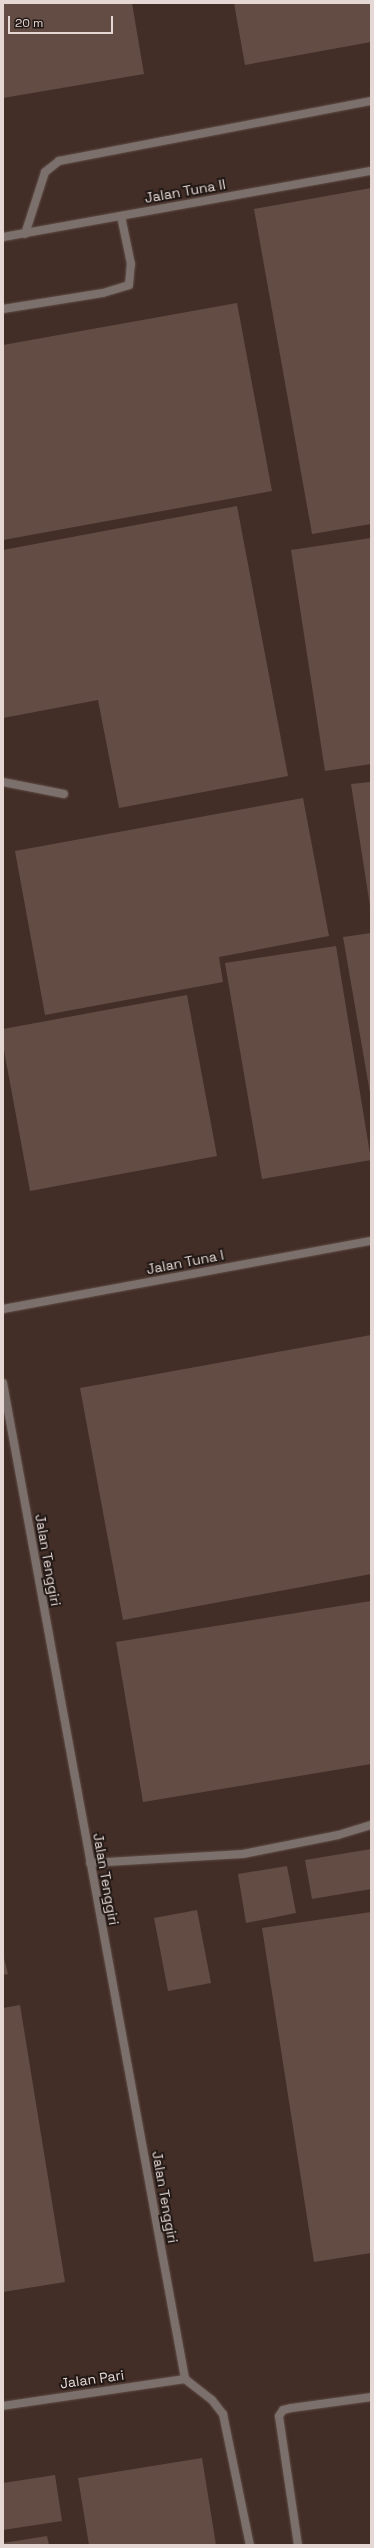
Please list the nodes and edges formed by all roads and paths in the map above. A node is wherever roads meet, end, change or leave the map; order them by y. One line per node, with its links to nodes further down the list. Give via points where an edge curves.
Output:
1 (371, 101): 4 (street, via 59,161 45,172)
2 (371, 171): 3 (street, Jalan Tuna II)
3 (121, 216): 4 (street, Jalan Tuna II); 6 (street, via 131,264 129,285 103,293)
4 (25, 234): 5 (street, Jalan Tuna II)
5 (3, 237)
6 (3, 309)
7 (3, 782): 8 (street)
8 (64, 794)
9 (371, 1241): 10 (street, Jalan Tuna I)
10 (3, 1309)
11 (3, 1383): 13 (street, Jalan Tenggiri)
12 (371, 1825): 13 (street, via 338,1835 243,1854)
13 (90, 1863): 14 (street, Jalan Tenggiri)
14 (184, 2379): 16 (street, Jalan Pari); 17 (street, via 212,2400 224,2414)
15 (371, 2397): 18 (street, via 292,2408 283,2410 279,2416)
16 (3, 2406)
17 (250, 2545)
18 (298, 2545)

